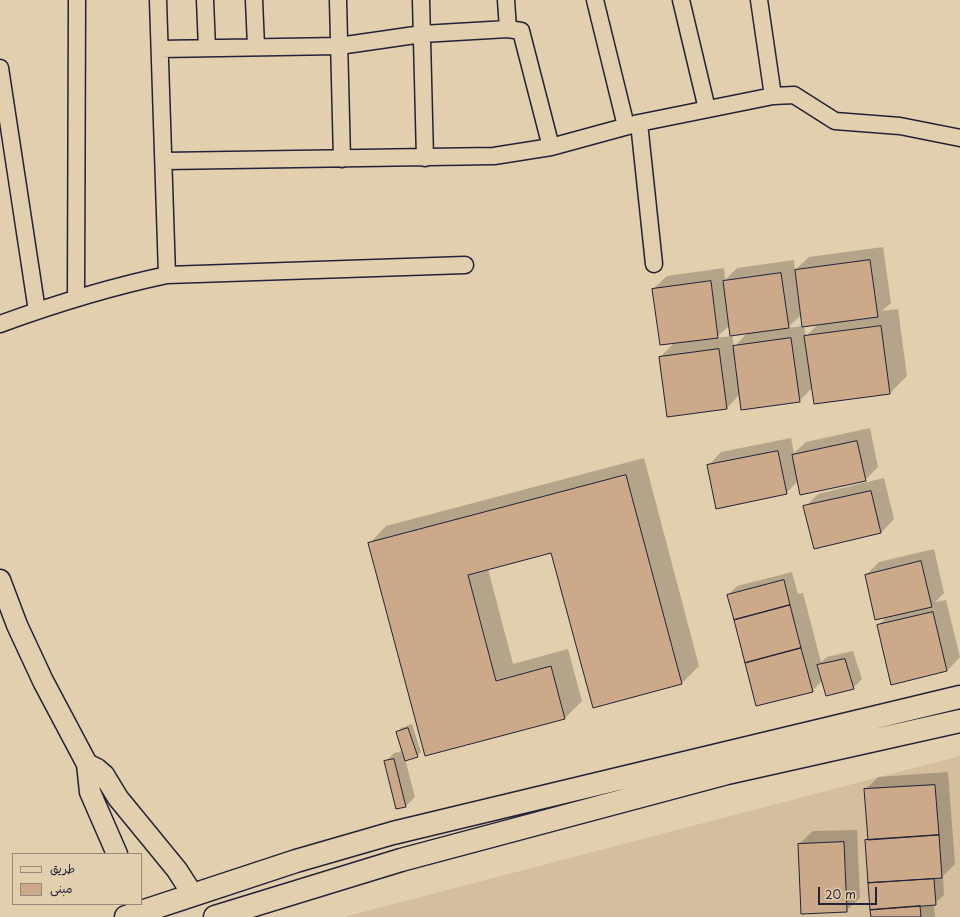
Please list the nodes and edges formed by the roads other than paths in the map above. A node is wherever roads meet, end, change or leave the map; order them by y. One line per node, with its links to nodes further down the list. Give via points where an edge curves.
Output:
1 (77, 0): 29 (street)
2 (158, 0): 16 (street)
3 (205, 0): 15 (street)
4 (254, 0): 13 (street)
5 (338, 0): 14 (street)
6 (421, 0): 12 (street)
7 (506, 0): 11 (street)
8 (595, 0): 20 (street)
9 (681, 0): 19 (street)
10 (759, 0): 18 (street)
11 (508, 29): 12 (street); 22 (street, via 521,31)
12 (422, 34): 14 (street); 23 (street)
13 (256, 46): 14 (street); 15 (street)
14 (339, 46): 24 (street)
15 (207, 48): 16 (street)
16 (160, 49): 25 (street)
17 (0, 68): 30 (street)
18 (773, 96): 19 (street); 21 (street, via 794,95 834,121 900,126)
19 (706, 109): 20 (street)
20 (632, 124): 22 (street); 26 (street)
21 (960, 138)
22 (551, 147): 23 (street, via 494,156)
23 (425, 158): 24 (street)
24 (342, 159): 25 (street)
25 (164, 161): 28 (street)
26 (654, 264)
27 (465, 265): 28 (street)
28 (167, 275): 29 (street)
29 (76, 298): 30 (street)
30 (37, 311): 31 (street)
31 (0, 324)
32 (0, 580): 35 (street, via 42,681)
33 (960, 697): 36 (main road)
34 (960, 721): 37 (main road, via 727,773)
35 (87, 764): 38 (street, via 90,792); 39 (street, via 104,775 118,798 177,870)
36 (572, 789): 37 (main road); 39 (main road, via 393,833)
37 (578, 813): 41 (main road, via 394,862)
38 (116, 853)
39 (193, 895): 40 (main road)
40 (135, 911)
41 (218, 917)

